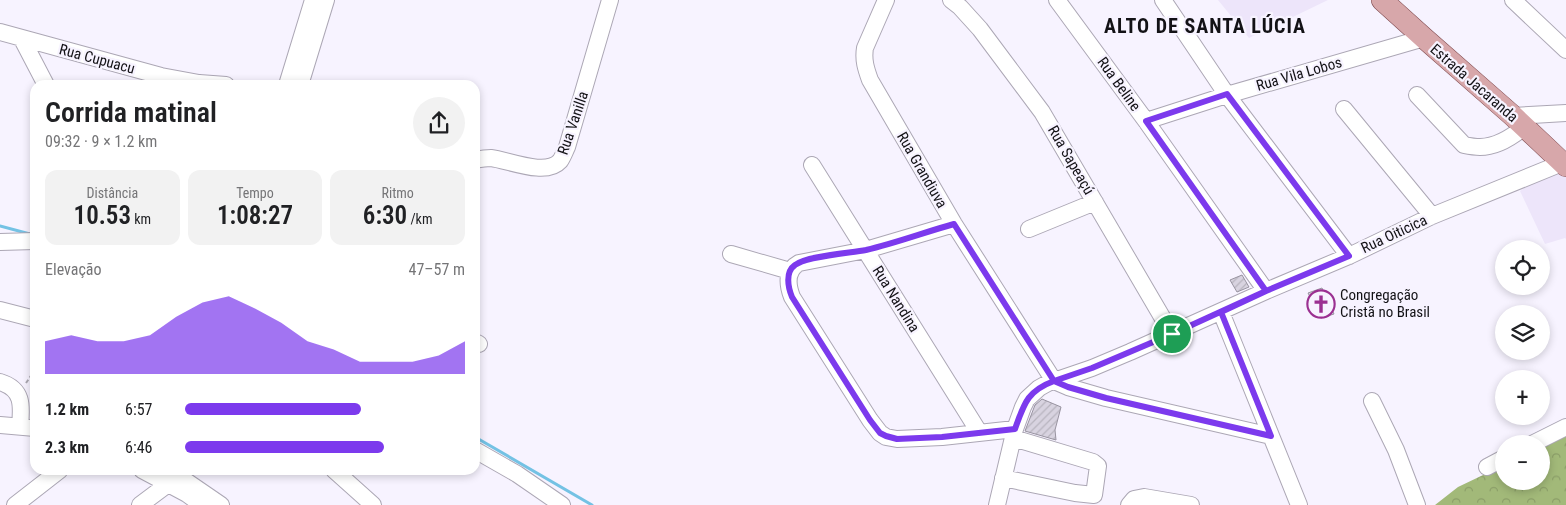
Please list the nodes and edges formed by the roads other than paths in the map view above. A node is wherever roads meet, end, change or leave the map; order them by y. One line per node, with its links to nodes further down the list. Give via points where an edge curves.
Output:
1 (313, 0): 16 (street)
2 (326, 0): 17 (street)
3 (610, 0): 24 (street, Rua Vanilla, via 567,147 559,162 542,168 490,158)
4 (886, 0): 29 (street, Rua Grandiuva, via 865,48 867,71)
5 (951, 0): 27 (street, Rua Sapeaçú, via 980,28 1042,112)
6 (1057, 0): 22 (street, Rua Beline)
7 (1163, 0): 18 (street)
8 (1382, 0): 11 (main road, Estrada Jacaranda)
9 (1513, 0): 13 (street)
10 (0, 32): 12 (street, Rua Cupuacu)
11 (1424, 38): 18 (street, Rua Vila Lobos); 23 (main road, Estrada Jacaranda)
12 (22, 39): 14 (street); 15 (street, Rua Cupuacu)
13 (1566, 50)
14 (43, 80)
15 (183, 80)
16 (289, 80)
17 (302, 80)
18 (1227, 94): 22 (street, Rua Vila Lobos); 35 (street)
19 (1417, 95): 23 (street, via 1464,145 1481,147 1513,137)
20 (1344, 109): 28 (street)
21 (1566, 113): 23 (street)
22 (1146, 121): 37 (street, Rua Beline)
23 (1519, 122): 25 (main road, Estrada Jacaranda)
24 (480, 159)
25 (1564, 164): 28 (street, Rua Oiticica)
26 (812, 165): 33 (street, Rua Nandina)
27 (1095, 202): 30 (street); 41 (street, Rua Sapeaçú)
28 (1432, 216): 35 (street, Rua Oiticica)
29 (954, 224): 33 (street); 42 (street, Rua Grandiuva)
30 (1029, 229)
31 (30, 241): 32 (street)
32 (0, 242)
33 (866, 250): 36 (street, via 807,260); 48 (street, Rua Nandina)
34 (732, 254): 36 (street)
35 (1349, 256): 37 (street, Rua Oiticica)
36 (790, 271): 48 (street, via 792,297 880,433 897,439 915,439)
37 (1266, 291): 39 (street, Rua Oiticica)
38 (0, 310): 40 (street)
39 (1221, 312): 41 (street, Rua Oiticica); 51 (street)
40 (30, 318)
41 (1172, 334): 42 (street, Rua Oiticica)
42 (1054, 381): 49 (street, Rua Oiticica, via 1027,399); 51 (street, via 1106,398)
43 (0, 382): 45 (street, via 13,388)
44 (1372, 401): 69 (street, via 1396,450)
45 (28, 408): 46 (street)
46 (12, 427)
47 (1566, 427): 50 (street)
48 (979, 432): 49 (street)
49 (1014, 434): 58 (street, Rua Oiticica); 58 (street, via 1093,462 1098,466 1094,495)
50 (1550, 435)
51 (1271, 436): 68 (street)
52 (480, 453): 64 (street)
53 (1495, 463): 54 (street)
54 (1487, 467)
55 (54, 475): 59 (street)
56 (340, 475): 63 (street)
57 (171, 476): 60 (street); 61 (street); 62 (street)
58 (1003, 478): 65 (street, Rua Oiticica)
59 (15, 505)
60 (140, 505)
61 (202, 505)
62 (221, 505)
63 (373, 505)
64 (562, 505)
65 (997, 505)
66 (1129, 505): 67 (street, via 1134,499 1144,497)
67 (1191, 505)
68 (1298, 505)
69 (1417, 505)

